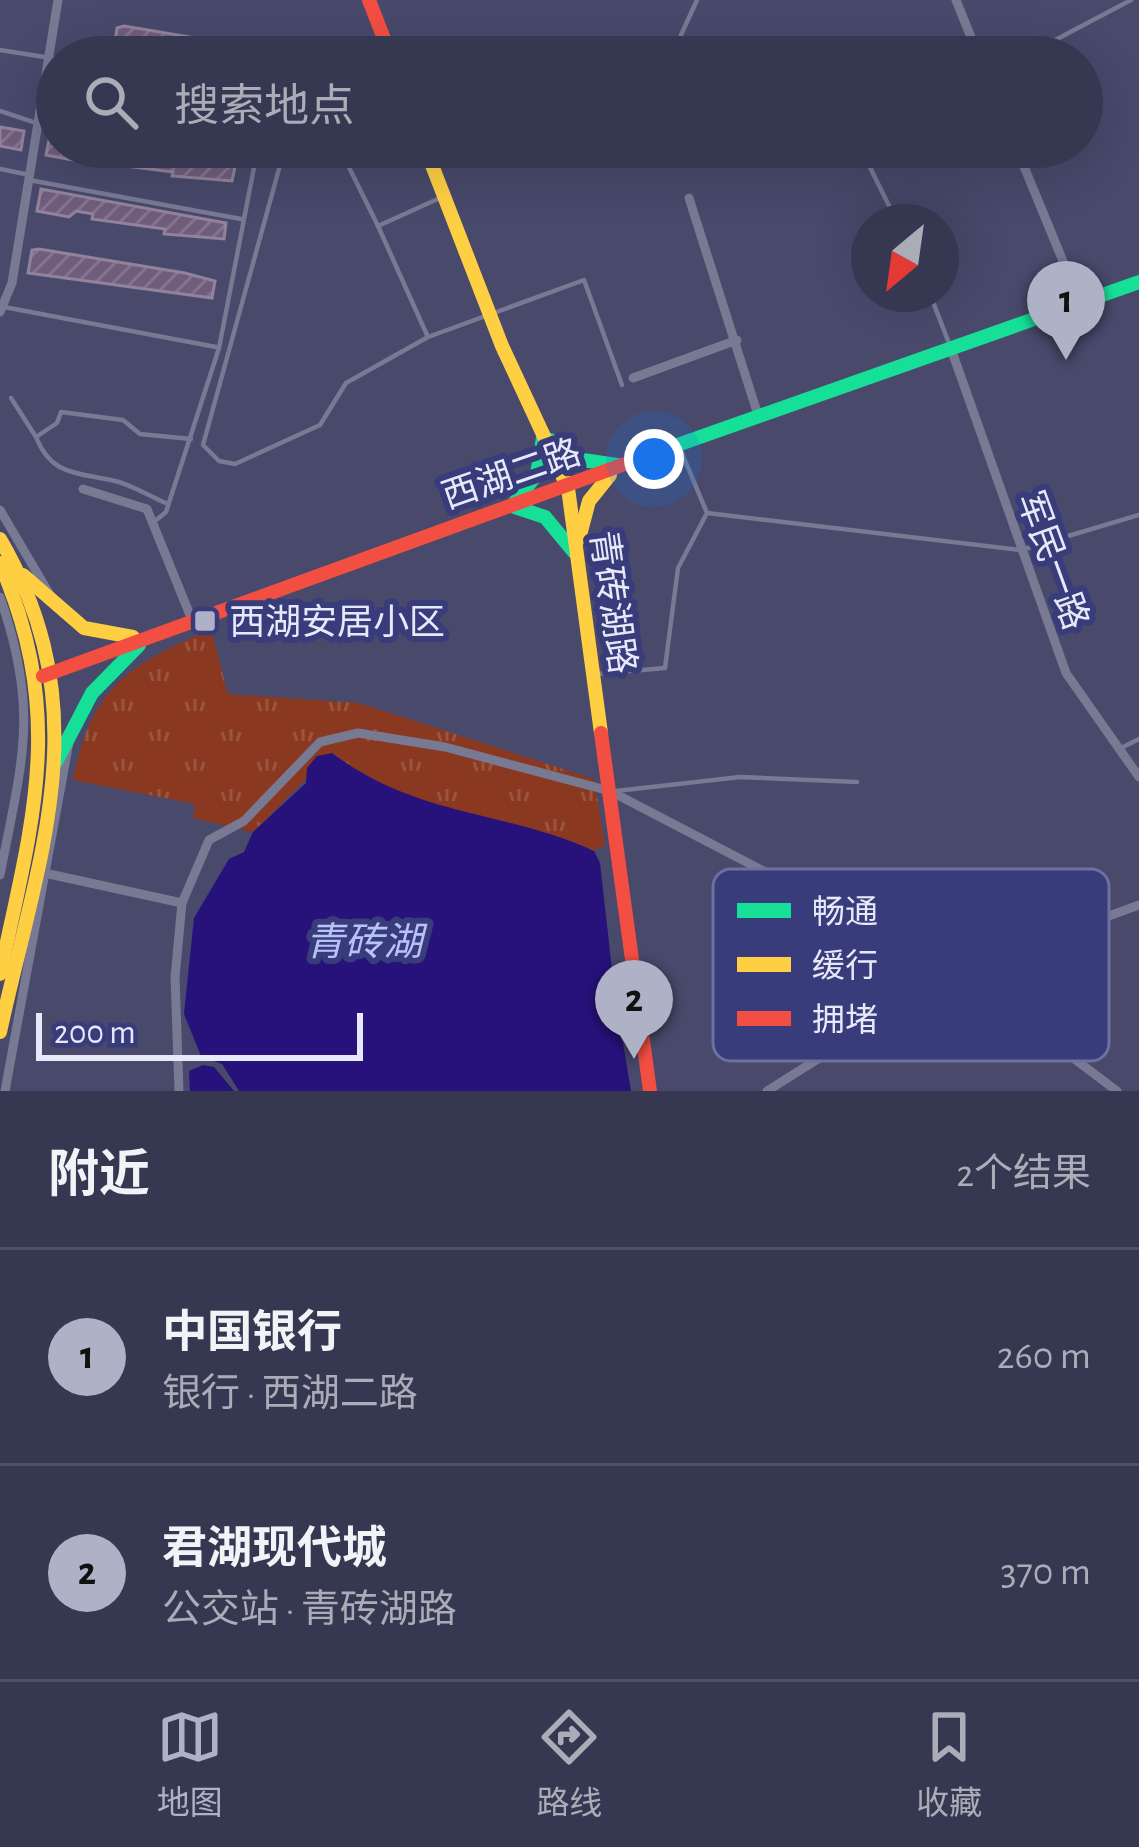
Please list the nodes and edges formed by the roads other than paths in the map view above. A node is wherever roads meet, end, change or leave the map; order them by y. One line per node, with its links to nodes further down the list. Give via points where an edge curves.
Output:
1 (58, 0): 6 (street)
2 (369, 0): 7 (main road)
3 (697, 0): 8 (lane)
4 (956, 0): 9 (street)
5 (1131, 0): 10 (lane)
6 (55, 36)
7 (383, 36)
8 (680, 36)
9 (970, 36)
10 (1063, 36)
11 (0, 50): 12 (lane)
12 (36, 55)
13 (0, 111): 14 (lane)
14 (36, 121)
15 (36, 134): 23 (street)
16 (252, 168): 27 (lane)
17 (279, 168): 34 (lane, via 203,445 209,454 235,464 320,425 346,382)
18 (349, 168): 28 (lane)
19 (433, 168): 24 (main road, 青砖湖路)
20 (870, 168): 26 (lane)
21 (1025, 168): 30 (street)
22 (0, 170): 23 (lane)
23 (29, 177): 27 (lane); 31 (street)
24 (444, 196): 28 (lane); 33 (main road, 青砖湖路)
25 (689, 198): 35 (street)
26 (888, 204)
27 (242, 219): 37 (lane)
28 (378, 226): 34 (lane)
29 (1139, 282): 30 (main road, 西湖二路)
30 (1079, 300): 36 (main road, 西湖二路)
31 (2, 309): 37 (lane)
32 (937, 312): 36 (lane)
33 (490, 315): 34 (lane); 39 (lane, via 584,280); 42 (main road, 青砖湖路)
34 (428, 337)
35 (737, 340): 38 (street); 41 (street)
36 (950, 346): 41 (main road, 西湖二路); 56 (street, 军民一路)
37 (219, 348): 44 (lane)
38 (633, 378)
39 (622, 386)
40 (10, 398): 43 (lane)
41 (758, 415): 45 (main road, 西湖二路)
42 (543, 435): 46 (main road, via 576,459); 47 (main road, 青砖湖路); 50 (main road, via 537,474)
43 (36, 437): 44 (lane, via 62,412); 49 (lane, via 59,469 116,481)
44 (191, 439): 49 (lane)
45 (679, 444): 46 (main road, 西湖二路); 52 (lane)
46 (622, 465): 47 (main road, 西湖二路); 57 (main road, via 589,501)
47 (568, 488): 50 (main road, 西湖二路); 57 (main road, 青砖湖路)
48 (83, 490): 54 (street, via 147,509)
49 (168, 505): 54 (lane)
50 (512, 506): 57 (main road, via 545,518); 62 (main road, 西湖二路)
51 (0, 509): 61 (street)
52 (707, 513): 56 (lane); 65 (lane, via 679,568 664,668)
53 (1139, 514): 56 (lane)
54 (149, 523): 62 (street)
55 (0, 538): 59 (main road)
56 (1021, 550): 68 (street, 军民一路, via 1066,673)
57 (576, 556): 65 (main road, 青砖湖路)
58 (0, 563): 64 (main road)
59 (17, 569): 61 (main road); 64 (main road)
60 (0, 597): 75 (street, via 26,697)
61 (58, 610): 63 (main road, via 93,636)
62 (192, 620): 63 (main road, 西湖二路)
63 (150, 636): 64 (main road, 西湖二路); 66 (main road, via 107,673)
64 (47, 674): 69 (main road); 79 (main road, via 43,749)
65 (594, 674): 72 (main road, 青砖湖路)
66 (71, 731): 69 (main road); 74 (street)
67 (1139, 739): 68 (lane)
68 (1117, 749): 70 (street, 军民一路)
69 (53, 766): 80 (main road)
70 (1139, 777)
71 (857, 782): 72 (lane, via 740,777)
72 (610, 791): 73 (street); 76 (street, via 445,747 332,736 244,821 209,840); 85 (main road, 青砖湖路)
73 (759, 869)
74 (49, 874): 76 (street); 83 (street)
75 (0, 875)
76 (182, 903): 84 (street)
77 (1139, 904): 78 (street)
78 (1109, 915)
79 (0, 974)
80 (0, 1031)
81 (814, 1061): 86 (street)
82 (1076, 1061): 87 (street)
83 (5, 1091)
84 (179, 1091)
85 (650, 1091)
86 (766, 1091)
87 (1117, 1091)

